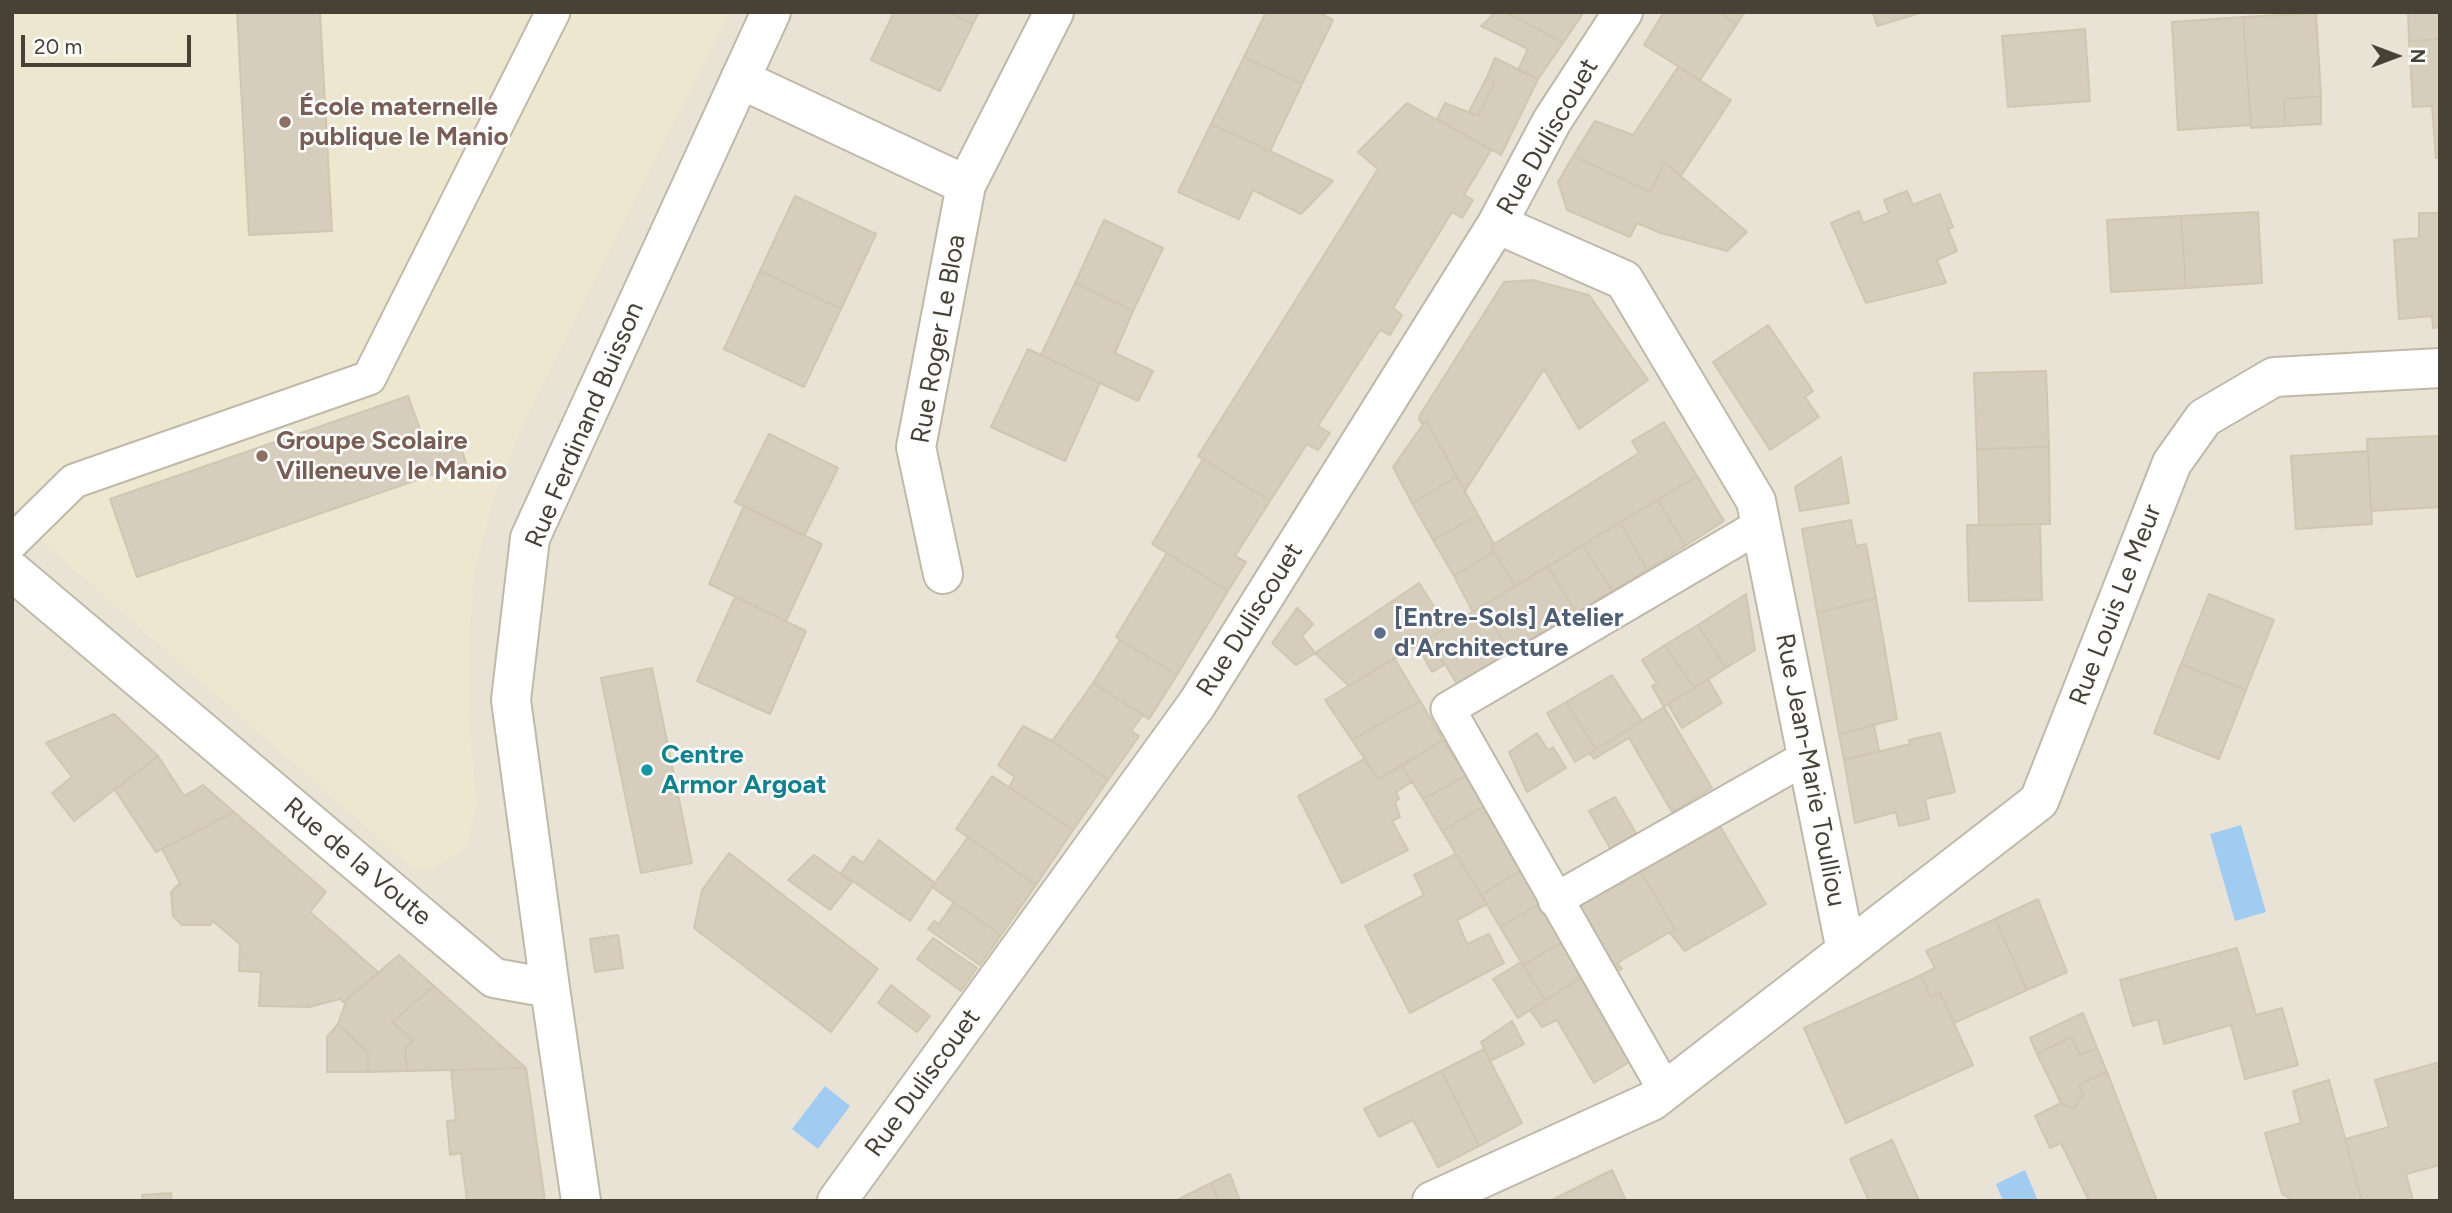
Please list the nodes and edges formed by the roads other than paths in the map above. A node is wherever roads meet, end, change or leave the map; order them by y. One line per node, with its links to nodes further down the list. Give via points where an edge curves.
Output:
1 (553, 12): 10 (lane, via 369,378 74,481)
2 (771, 12): 5 (street, Rue Ferdinand Buisson)
3 (1054, 12): 6 (street, Rue Roger Le Bloa)
4 (1623, 12): 7 (street, Rue Duliscouet, via 1552,121)
5 (740, 79): 6 (street); 16 (street, Rue Ferdinand Buisson, via 530,538 511,700)
6 (966, 185): 12 (street, Rue Roger Le Bloa, via 916,447)
7 (1497, 225): 9 (street, Rue Jean-Marie Toulliou, via 1624,280 1756,501); 19 (street, Rue Duliscouet, via 1197,704)
8 (2440, 368): 15 (street, Rue Louis Le Meur, via 2274,377 2204,418 2172,463 2039,801)
9 (1761, 525): 13 (street, Rue Jean-Marie Toulliou); 14 (lane, via 1448,709)
10 (12, 542)
11 (12, 571): 16 (street, Rue de la Voute, via 494,978)
12 (943, 574)
13 (1807, 757): 14 (lane); 15 (street, Rue Jean-Marie Toulliou)
14 (1555, 900): 17 (lane)
15 (1846, 951): 17 (street)
16 (550, 988): 18 (street)
17 (1665, 1090): 20 (street, via 1652,1101)
18 (581, 1201)
19 (837, 1201)
20 (1432, 1201)

